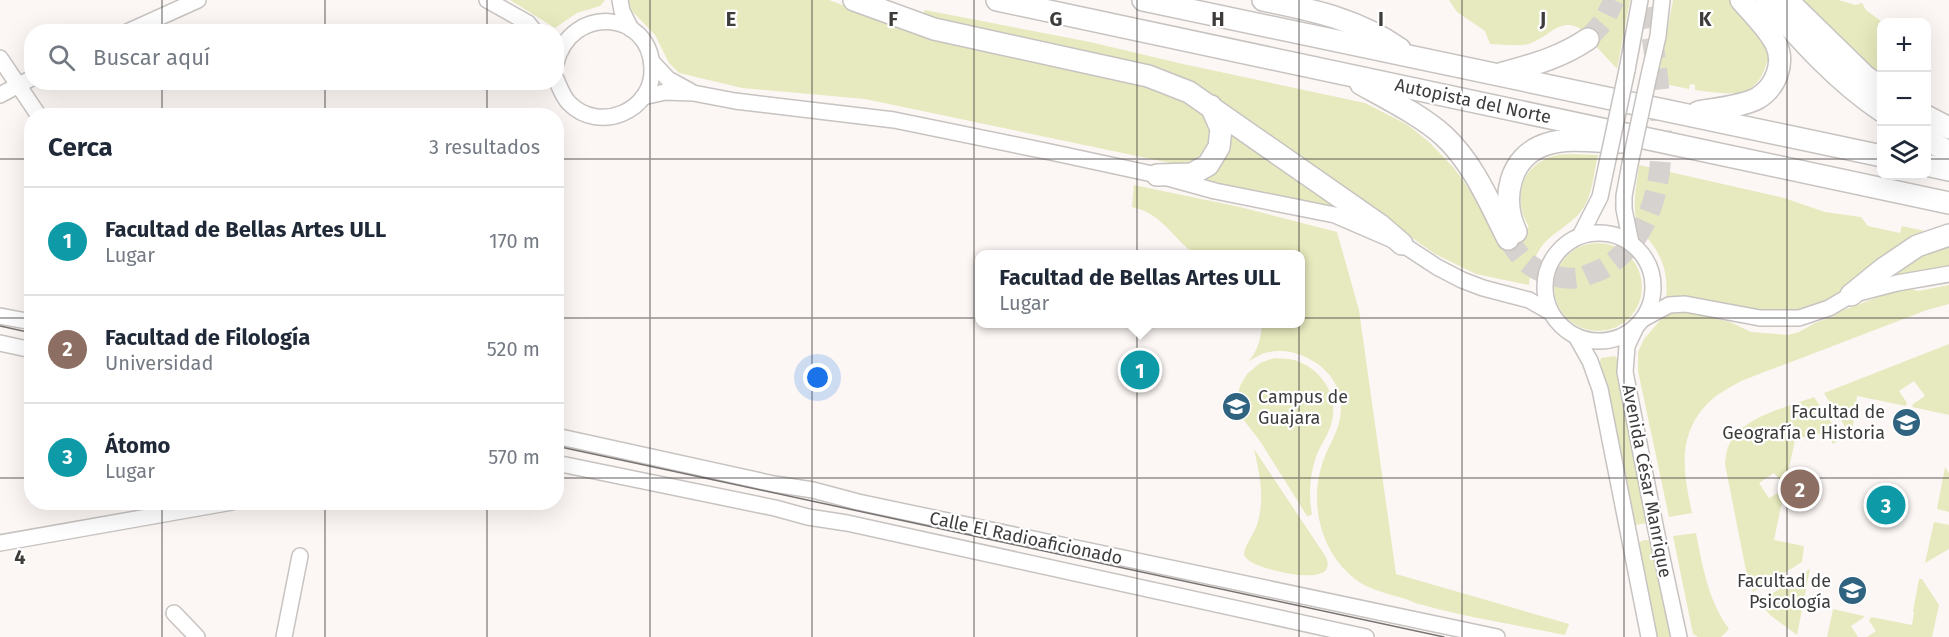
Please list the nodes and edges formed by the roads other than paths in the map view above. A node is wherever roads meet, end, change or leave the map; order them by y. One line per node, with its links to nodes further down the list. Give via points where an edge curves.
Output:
1 (198, 0): 14 (street)
2 (487, 0): 15 (street)
3 (619, 0): 13 (street); 16 (street)
4 (854, 0): 31 (highway, via 934,29 1148,76 1189,92)
5 (997, 0): 22 (highway, Autopista del Norte)
6 (1263, 0): 19 (highway, via 1356,24)
7 (1640, 0): 46 (street, bridge, via 1600,197)
8 (1662, 0): 47 (street, bridge, via 1624,209)
9 (1741, 0): 34 (highway, via 1776,44 1776,78 1758,98)
10 (1766, 0): 33 (highway, via 1811,51)
11 (1787, 0): 26 (highway)
12 (1153, 1): 19 (highway, Autopista del Norte)
13 (600, 21): 16 (street); 18 (street, via 573,32)
14 (145, 24)
15 (528, 24)
16 (631, 29): 21 (street, via 645,43)
17 (1588, 39): 23 (highway, via 1547,61)
18 (564, 43)
19 (1410, 56): 23 (highway, Autopista del Norte)
20 (0, 58): 25 (street)
21 (652, 62): 28 (street, via 668,79); 30 (street, via 651,80)
22 (1339, 73): 37 (highway, Autopista del Norte); 37 (highway, via 1398,104 1444,136 1474,174 1513,238 1508,186 1517,165 1533,150 1571,141)
23 (1496, 75): 34 (highway, Autopista del Norte)
24 (24, 82): 25 (street)
25 (17, 85): 29 (street); 32 (street)
26 (1877, 85)
27 (560, 90): 30 (street, via 579,111 603,118 624,113)
28 (693, 93): 30 (street, via 665,92); 43 (street, via 894,120)
29 (0, 95)
30 (643, 97)
31 (1211, 106): 43 (highway, via 1221,129 1219,147 1208,165 1192,174); 48 (highway)
32 (33, 108)
33 (1877, 108)
34 (1687, 114): 40 (highway, Autopista del Norte)
35 (1931, 119): 36 (highway)
36 (1949, 128)
37 (1669, 142): 44 (highway, Autopista del Norte)
38 (1931, 142): 39 (highway)
39 (1949, 152)
40 (1877, 155)
41 (1931, 166): 42 (highway)
42 (1949, 170)
43 (1157, 176): 48 (street, via 1335,215)
44 (1949, 203)
45 (1949, 235): 50 (highway, via 1917,246)
46 (1580, 236): 47 (street, via 1615,235); 51 (street, via 1568,242 1551,262 1544,287)
47 (1631, 243): 54 (street, via 1646,259 1653,278 1652,299)
48 (1402, 244): 51 (street, via 1462,280 1529,300)
49 (1949, 274): 50 (street)
50 (1851, 295): 54 (street, via 1829,308 1787,319 1685,304 1669,305)
51 (1550, 312): 55 (street)
52 (0, 316): 53 (street)
53 (24, 320)
54 (1640, 323): 55 (street, via 1623,336 1607,341); 69 (street, Avenida César Manrique, via 1627,346 1625,372)
55 (1576, 336): 68 (street, Avenida César Manrique, via 1600,389)
56 (0, 343): 57 (street)
57 (24, 348)
58 (564, 438): 67 (street, Calle El Radioaficionado)
59 (564, 465): 66 (street, Calle El Radioaficionado)
60 (187, 510): 61 (street)
61 (0, 543)
62 (300, 556): 65 (street)
63 (174, 613): 64 (street)
64 (197, 637)
65 (284, 637)
66 (1366, 637)
67 (1497, 637)
68 (1648, 637)
69 (1679, 637)

